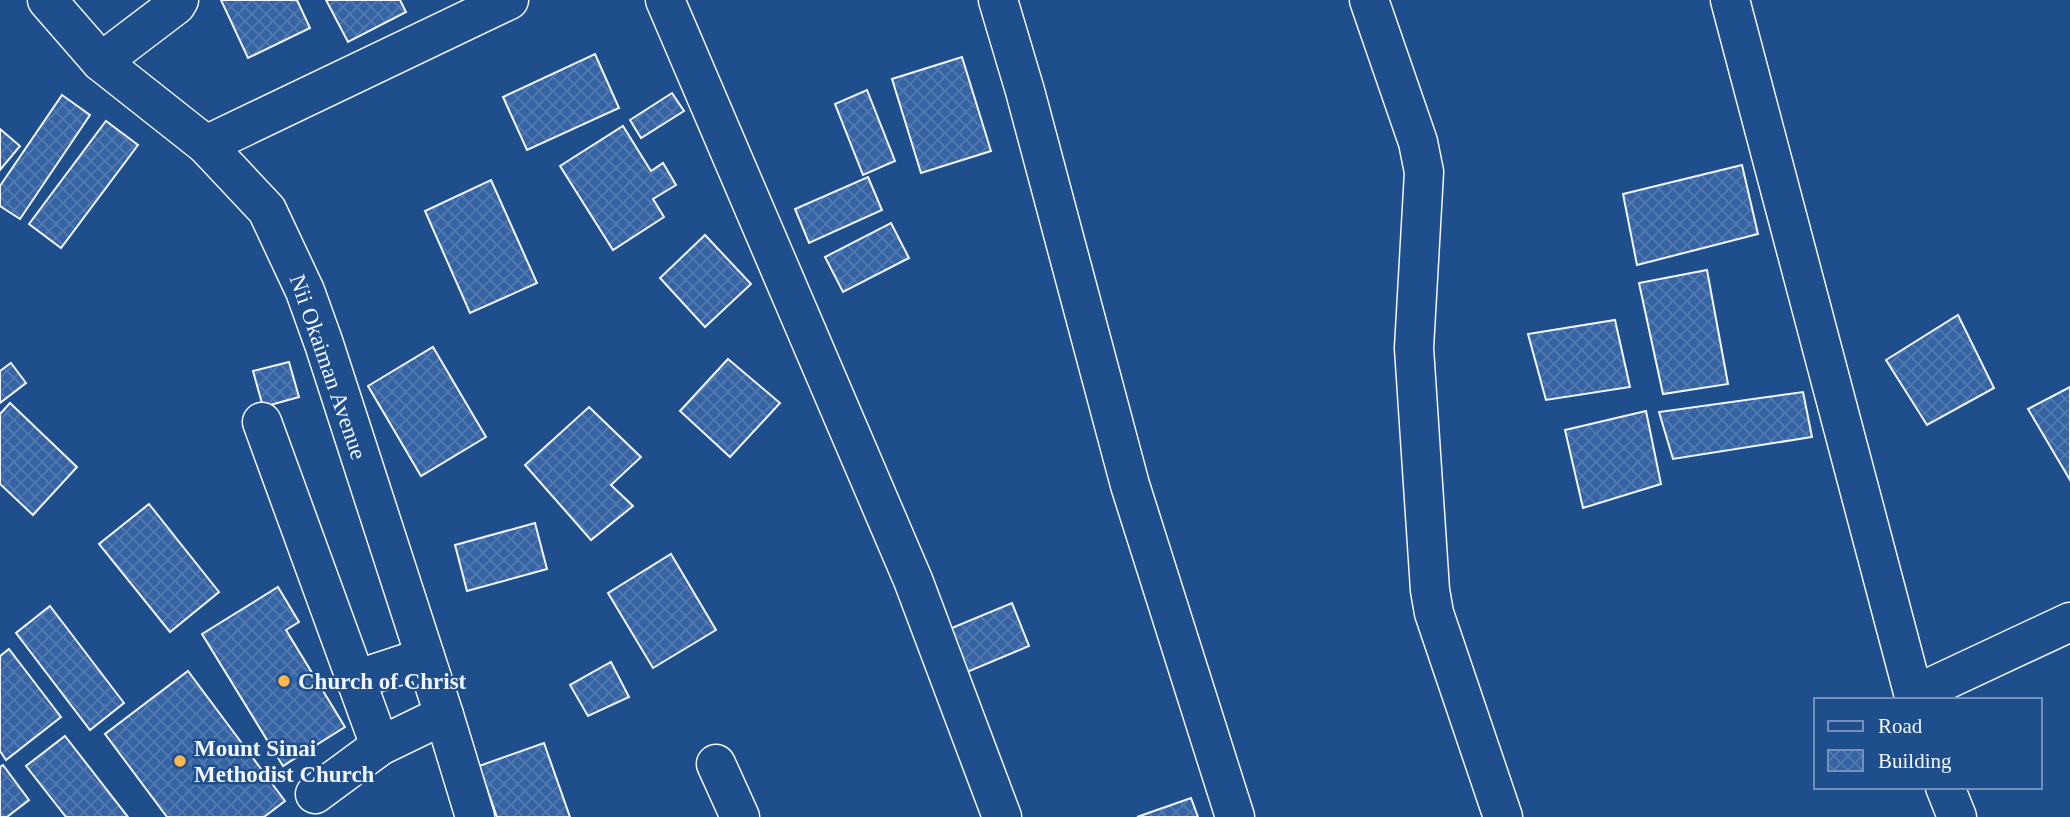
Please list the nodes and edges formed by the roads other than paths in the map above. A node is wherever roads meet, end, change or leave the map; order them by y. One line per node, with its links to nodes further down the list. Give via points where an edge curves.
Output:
1 (47, 0): 8 (street, Nii Okaiman Avenue)
2 (179, 0): 8 (street)
3 (509, 0): 9 (street)
4 (665, 0): 22 (street, via 913,580)
5 (998, 0): 23 (street, via 1130,485)
6 (1369, 0): 24 (street, via 1424,172 1414,348 1430,590)
7 (1730, 0): 14 (street)
8 (101, 62): 9 (street, Nii Okaiman Avenue)
9 (206, 145): 12 (street, Nii Okaiman Avenue, via 267,210 305,290)
10 (262, 422): 13 (street)
11 (2070, 622): 14 (street)
12 (425, 657): 13 (street); 15 (street, Nii Okaiman Avenue)
13 (355, 680): 16 (street)
14 (1914, 697)
15 (444, 715): 16 (street); 20 (street, Nii Okaiman Avenue)
16 (380, 746): 19 (street)
17 (716, 764): 21 (street)
18 (1946, 789): 25 (street)
19 (315, 794)
20 (475, 817)
21 (740, 817)
22 (1002, 817)
23 (1235, 817)
24 (1503, 817)
25 (1957, 817)

